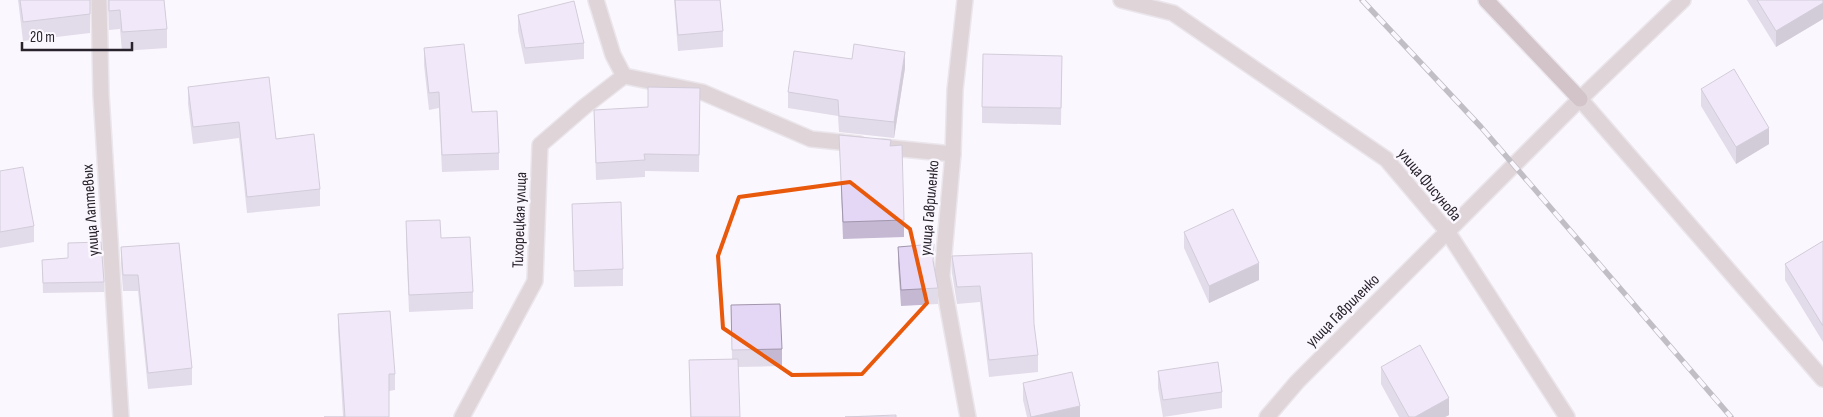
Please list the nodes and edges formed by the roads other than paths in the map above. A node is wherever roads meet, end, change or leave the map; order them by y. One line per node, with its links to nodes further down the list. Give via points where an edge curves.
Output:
1 (99, 0): 12 (street, улица Лаптевых)
2 (596, 0): 7 (street, via 613,55)
3 (965, 0): 9 (street, улица Гавриленко, via 955,90)
4 (1121, 0): 10 (street, улица Фисунова, via 1173,13 1386,159)
5 (1486, 0): 8 (street)
6 (1683, 0): 8 (street, улица Гавриленко)
7 (624, 76): 9 (street, via 702,92 811,139); 13 (street, Тихорецкая улица, via 540,145 535,281)
8 (1580, 99): 10 (street, улица Гавриленко); 11 (street)
9 (953, 154): 14 (street, улица Гавриленко, via 942,276)
10 (1446, 231): 15 (street, улица Гавриленко, via 1297,382); 16 (street, улица Фисунова)
11 (1823, 379)
12 (121, 417)
13 (462, 417)
14 (968, 417)
15 (1267, 417)
16 (1567, 417)

